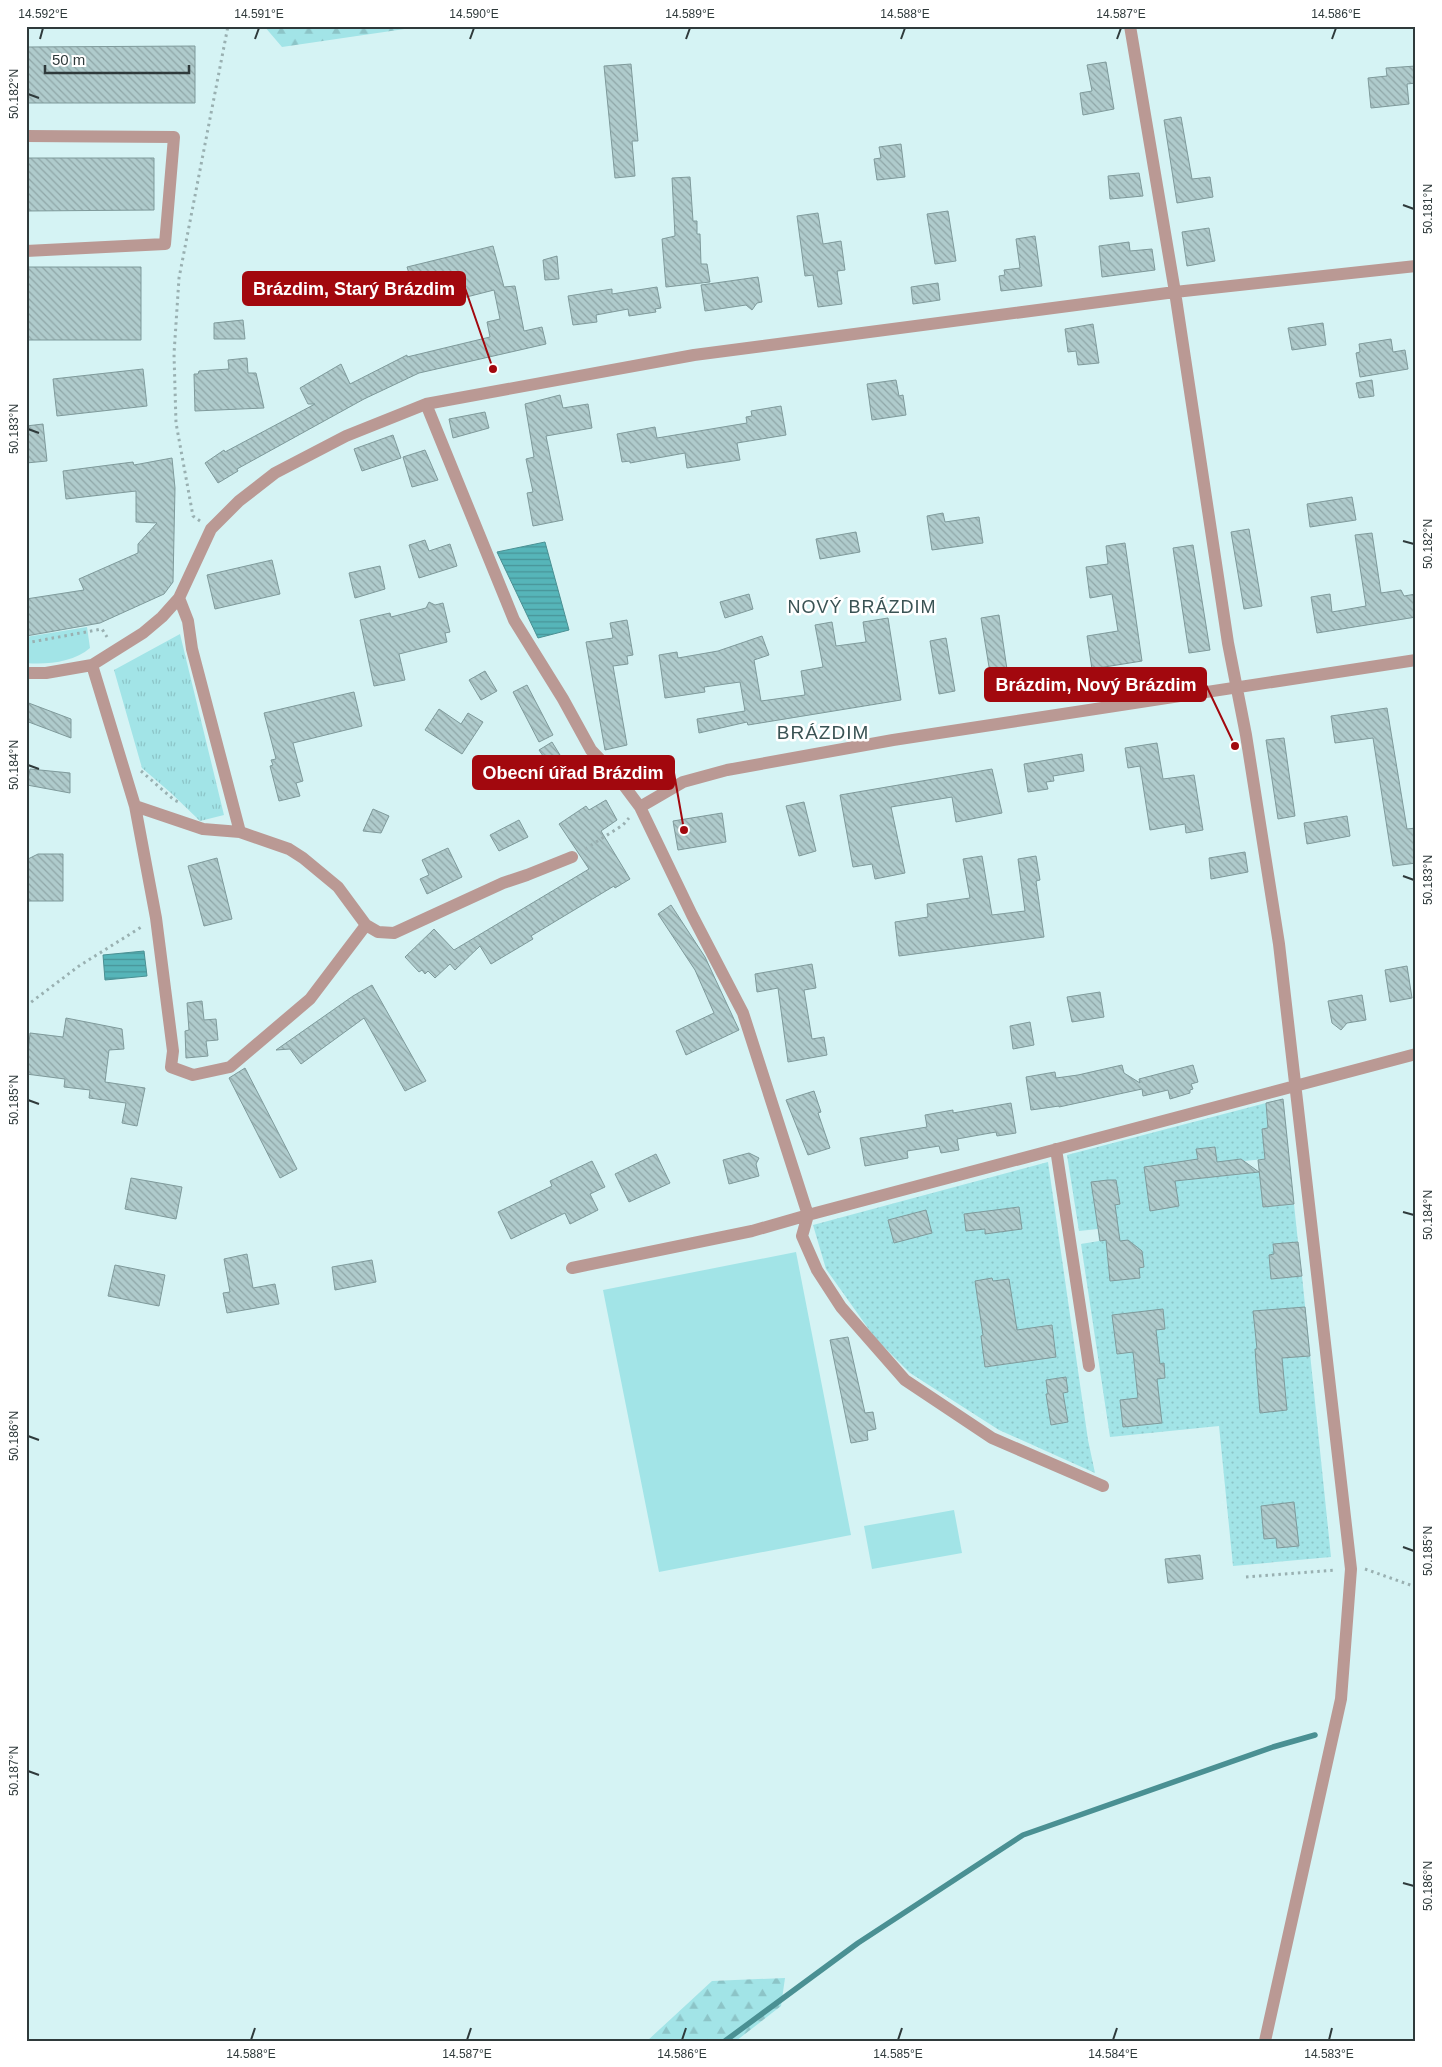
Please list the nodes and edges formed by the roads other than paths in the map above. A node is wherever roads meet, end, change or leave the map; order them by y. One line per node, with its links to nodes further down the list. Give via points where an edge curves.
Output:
1 (1130, 26): 5 (street)
2 (26, 136): 3 (street, via 174,137 165,244)
3 (26, 251)
4 (1416, 266): 5 (street)
5 (1175, 292): 6 (street, via 694,354); 11 (street)
6 (426, 404): 7 (street, via 346,436 275,473 239,501 211,529); 13 (street, via 514,620 591,750)
7 (178, 598): 9 (street, via 144,633); 14 (street, via 188,621)
8 (1416, 660): 11 (street)
9 (92, 666): 10 (street); 12 (street)
10 (26, 673)
11 (1236, 688): 13 (street, via 893,740 727,770 683,782); 18 (street, via 1279,944)
12 (135, 806): 14 (street, via 203,829); 16 (street, via 156,918 174,1051 171,1067 193,1075 230,1067 310,999)
13 (640, 807): 20 (street, via 743,1013)
14 (240, 832): 16 (street, via 289,849 303,858 338,887)
15 (572, 857): 16 (street, via 504,882 394,933 378,932)
16 (366, 925)
17 (1416, 1054): 18 (street)
18 (1296, 1084): 19 (street); 24 (street, via 1351,1569 1341,1699)
19 (1056, 1149): 20 (street); 22 (street)
20 (808, 1215): 21 (street, via 752,1231); 23 (street, via 802,1236 817,1270 842,1307 904,1380 992,1438)
21 (572, 1268)
22 (1089, 1366)
23 (1103, 1486)
24 (1265, 2041)

